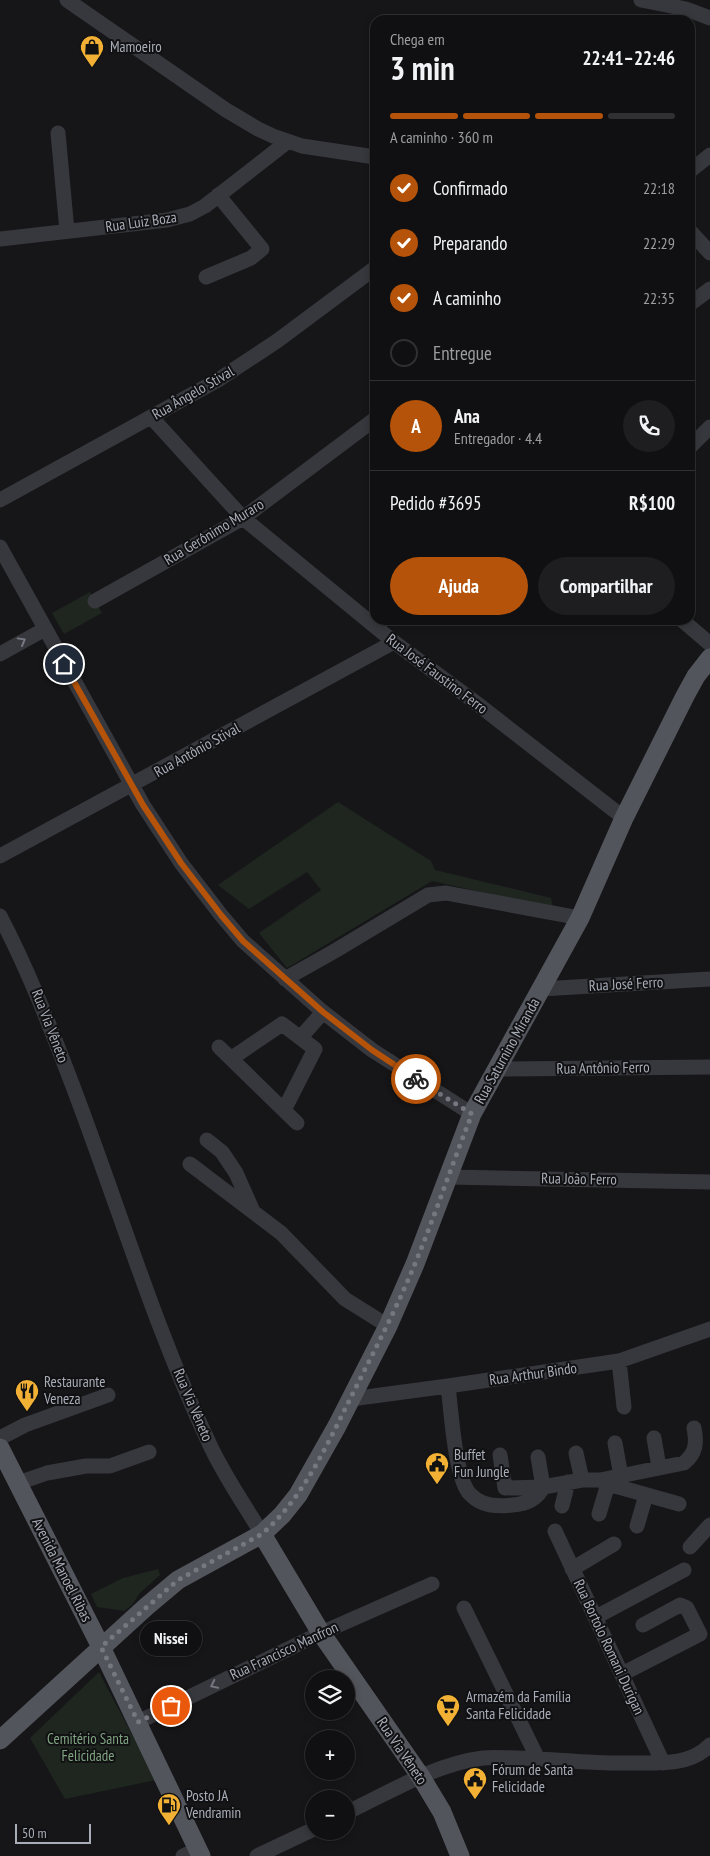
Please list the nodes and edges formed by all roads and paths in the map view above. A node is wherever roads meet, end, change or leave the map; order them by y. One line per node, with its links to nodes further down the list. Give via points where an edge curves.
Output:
1 (67, 0): 5 (street, via 234,115)
2 (641, 0): 3 (street, via 686,9)
3 (710, 18)
4 (58, 133): 8 (street)
5 (287, 142): 6 (street); 7 (street, Rua Luiz Boza)
6 (370, 156)
7 (218, 195): 8 (street, Rua Luiz Boza, via 198,211 179,218); 13 (street, via 262,249 251,258)
8 (67, 231): 10 (street, Rua Luiz Boza)
9 (695, 237): 11 (street)
10 (0, 239)
11 (710, 254)
12 (370, 272): 16 (street, Rua Ângelo Stival, via 250,360)
13 (206, 277)
14 (710, 289): 15 (street)
15 (695, 300)
16 (152, 418): 20 (street, Rua Ângelo Stival); 21 (street, Rua José Faustino Ferro)
17 (370, 423): 21 (street, Rua Gerônimo Muraro)
18 (710, 426): 19 (street)
19 (695, 441)
20 (0, 500)
21 (243, 518): 23 (street, Rua Gerônimo Muraro); 24 (street, Rua José Faustino Ferro)
22 (0, 547): 27 (street)
23 (95, 601)
24 (370, 622)
25 (373, 625): 28 (street, Rua José Faustino Ferro)
26 (688, 625): 29 (street)
27 (45, 629): 30 (street, one-way to 27); 32 (street)
28 (394, 642): 32 (street, Rua Antônio Stival); 33 (street, Rua José Faustino Ferro)
29 (710, 644)
30 (0, 654)
31 (710, 658): 33 (main road, Rua Saturnino Miranda, via 696,676)
32 (131, 786): 34 (street, Rua Antônio Stival); 37 (street, via 181,863 221,915 243,941)
33 (624, 818): 36 (main road, Rua Saturnino Miranda)
34 (0, 856)
35 (0, 916): 83 (street, Rua Via Vêneto, via 33,983 59,1048 179,1374 209,1444)
36 (580, 918): 37 (street, via 446,893 428,895); 39 (main road, Rua Saturnino Miranda)
37 (285, 979): 40 (street)
38 (710, 979): 39 (street, Rua José Ferro)
39 (541, 989): 45 (main road, Rua Saturnino Miranda)
40 (323, 1012): 41 (street); 47 (street, via 372,1050)
41 (301, 1037): 43 (street, via 282,1024); 46 (street, via 315,1049)
42 (219, 1047): 43 (street)
43 (232, 1058): 46 (street)
44 (710, 1067): 45 (street, Rua Antônio Ferro)
45 (497, 1069): 47 (main road, Rua Saturnino Miranda)
46 (284, 1110): 48 (street)
47 (472, 1114): 51 (main road, Rua Saturnino Miranda)
48 (297, 1123)
49 (207, 1140): 53 (street, via 222,1152 236,1173)
50 (190, 1164): 53 (street)
51 (448, 1177): 52 (street, Rua João Ferro); 54 (main road, Rua Saturnino Miranda)
52 (709, 1185)
53 (253, 1210): 54 (street, via 281,1233 345,1299)
54 (388, 1326): 59 (main road, Rua Saturnino Miranda)
55 (710, 1329): 56 (street, Rua Arthur Bindo)
56 (619, 1361): 57 (street, Rua Arthur Bindo); 60 (street)
57 (448, 1386): 59 (street, Rua Arthur Bindo); 75 (street, via 461,1475 468,1493 478,1501 499,1507 526,1504)
58 (108, 1395): 62 (street, via 25,1425)
59 (351, 1398): 83 (main road, Rua Saturnino Miranda, via 298,1495)
60 (624, 1407)
61 (694, 1428): 70 (street, via 696,1442 692,1456 684,1463)
62 (0, 1438)
63 (654, 1438): 70 (street)
64 (615, 1443): 71 (street)
65 (0, 1448): 74 (main road, Avenida Manoel Ribas)
66 (149, 1452): 74 (street, via 110,1466 86,1466 47,1473)
67 (576, 1453): 72 (street)
68 (500, 1455): 75 (street, via 505,1488)
69 (538, 1457): 75 (street)
70 (660, 1468): 71 (street)
71 (621, 1476): 73 (street)
72 (575, 1481): 73 (street); 75 (street); 78 (street)
73 (604, 1482): 76 (street); 79 (street)
74 (18, 1483): 93 (main road, Avenida Manoel Ribas)
75 (543, 1487)
76 (646, 1495): 77 (street); 81 (street)
77 (678, 1504)
78 (562, 1506)
79 (600, 1514)
80 (710, 1525): 85 (street)
81 (637, 1526)
82 (555, 1530): 86 (street, Rua Bortolo Romani Durigan)
83 (262, 1534): 92 (main road, Rua Via Vêneto); 93 (main road, Rua Saturnino Miranda, via 178,1580)
84 (614, 1544): 86 (street)
85 (690, 1547)
86 (572, 1568): 90 (street, Rua Bortolo Romani Durigan)
87 (684, 1570): 90 (street)
88 (432, 1584): 92 (street, Rua Francisco Manfron)
89 (464, 1608): 98 (street)
90 (596, 1617): 94 (street, Rua Bortolo Romani Durigan)
91 (644, 1625): 94 (street, via 684,1605 700,1634)
92 (321, 1633): 95 (street, Rua Francisco Manfron, one-way to 95); 100 (main road, Rua Via Vêneto)
93 (101, 1647): 95 (main road, Avenida Manoel Ribas); 96 (main road, Rua Saturnino Miranda)
94 (622, 1674): 99 (street, Rua Bortolo Romani Durigan)
95 (138, 1722): 103 (main road, Avenida Manoel Ribas)
96 (0, 1740)
97 (710, 1745): 99 (street, via 699,1755)
98 (538, 1759): 99 (street); 100 (street, via 485,1758)
99 (663, 1763)
100 (421, 1777): 101 (street); 105 (main road, Rua Via Vêneto, via 442,1812)
101 (355, 1809)
102 (305, 1832): 104 (street)
103 (194, 1854)
104 (257, 1856)
105 (460, 1856)

